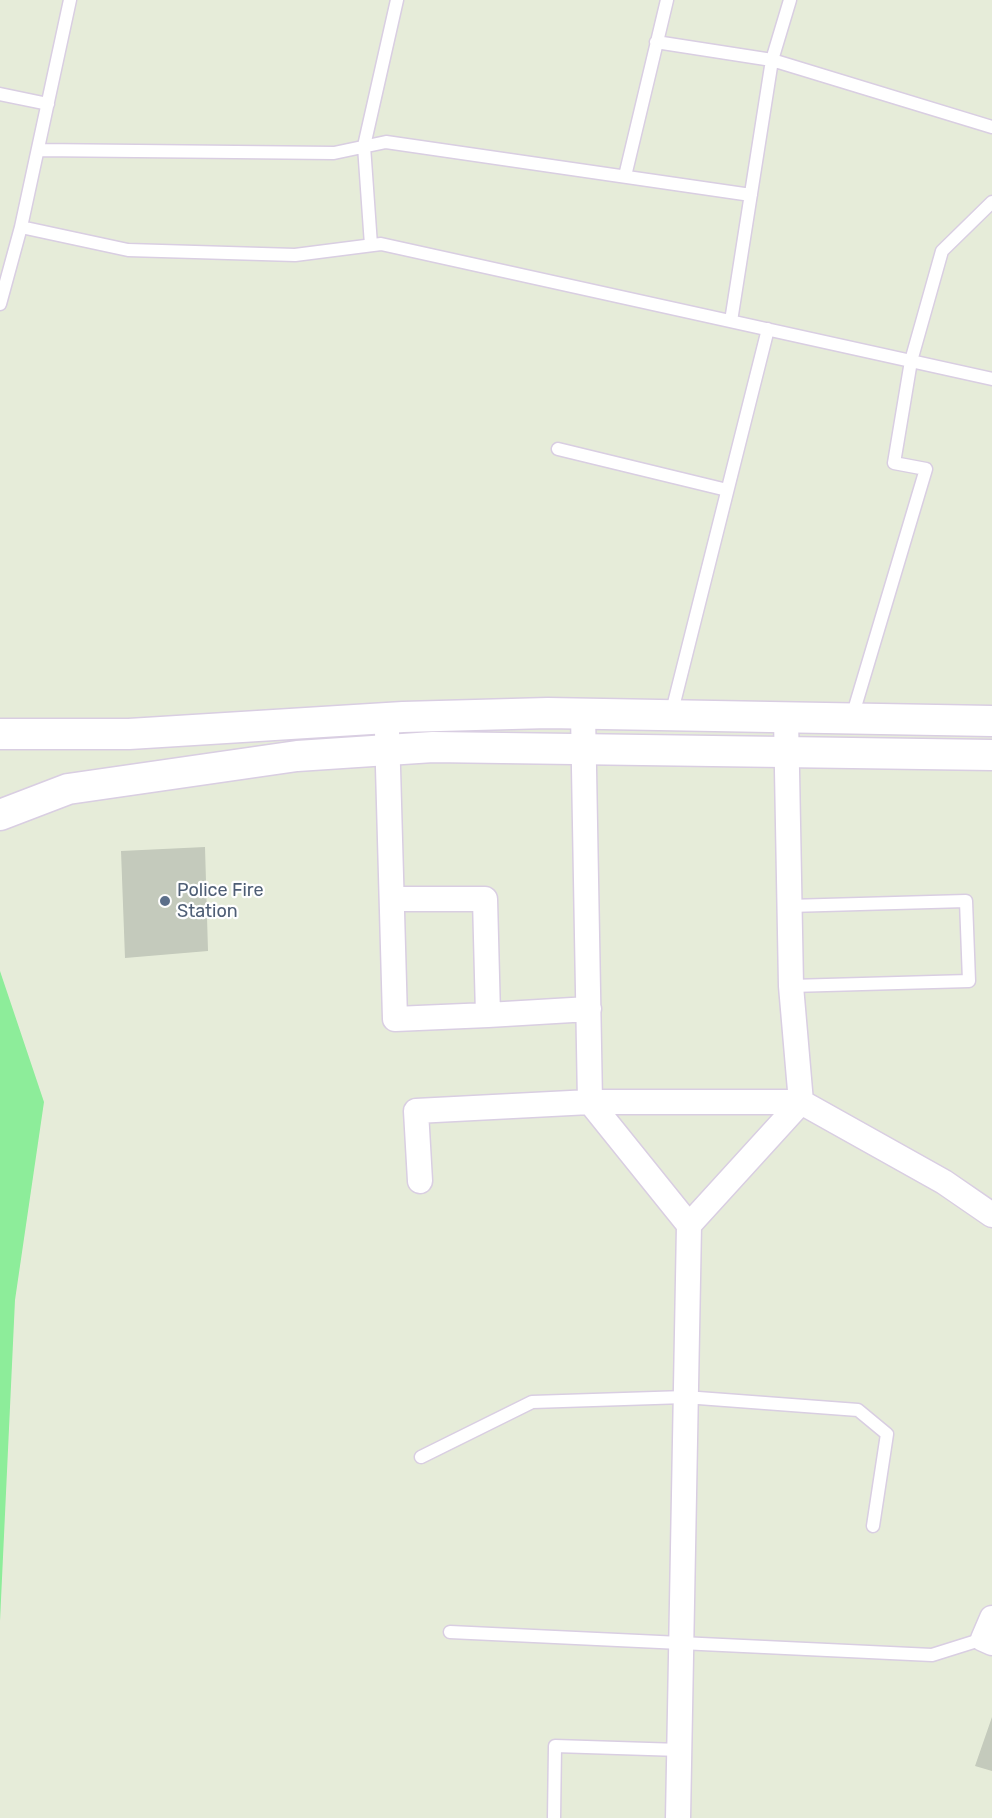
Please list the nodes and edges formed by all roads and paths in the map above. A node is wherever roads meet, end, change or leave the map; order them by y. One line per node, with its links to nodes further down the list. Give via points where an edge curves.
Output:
1 (70, 0): 8 (lane)
2 (397, 0): 10 (lane)
3 (667, 0): 5 (lane)
4 (790, 0): 6 (lane)
5 (656, 42): 6 (lane); 12 (lane)
6 (772, 60): 9 (lane); 13 (lane)
7 (0, 94): 8 (lane)
8 (48, 104): 11 (lane)
9 (992, 127)
10 (364, 147): 11 (lane, via 334,153); 12 (lane, via 386,142); 16 (lane)
11 (38, 150): 15 (lane)
12 (625, 176): 13 (lane)
13 (751, 195): 18 (lane)
14 (992, 202): 20 (lane, via 942,250)
15 (21, 227): 16 (lane, via 128,250 295,255); 17 (lane)
16 (371, 245): 18 (lane, via 381,244)
17 (0, 304)
18 (731, 321): 19 (lane)
19 (768, 330): 20 (lane); 23 (lane)
20 (911, 361): 21 (lane); 28 (lane, via 894,463 926,469)
21 (992, 379)
22 (558, 449): 23 (lane)
23 (727, 490): 25 (lane)
24 (583, 713): 25 (street); 27 (street); 32 (street)
25 (671, 715): 26 (street)
26 (786, 717): 28 (street); 33 (street)
27 (387, 718): 30 (street, via 129,735); 31 (street)
28 (852, 718): 29 (street)
29 (992, 721)
30 (0, 734)
31 (388, 750): 32 (street); 35 (street, via 297,756 68,789); 36 (street)
32 (585, 750): 33 (street); 39 (street)
33 (787, 753): 34 (street); 37 (street)
34 (992, 755)
35 (0, 815)
36 (393, 899): 40 (street, via 485,899); 40 (street, via 395,1018)
37 (789, 906): 38 (street); 38 (lane, via 966,901 969,981)
38 (791, 986): 42 (street)
39 (589, 1010): 40 (street); 41 (street)
40 (488, 1015)
41 (590, 1102): 42 (street); 43 (street, via 416,1111); 45 (street)
42 (801, 1102): 44 (street, via 944,1182); 45 (street)
43 (420, 1181)
44 (992, 1215)
45 (689, 1226): 46 (street)
46 (686, 1397): 47 (lane, via 532,1402); 48 (lane, via 858,1410 887,1434); 51 (street)
47 (421, 1457)
48 (873, 1526)
49 (450, 1632): 51 (lane)
50 (989, 1634): 51 (lane, via 932,1655)
51 (681, 1642): 52 (street)
52 (680, 1750): 53 (lane, via 555,1746); 54 (street)
53 (555, 1818)
54 (678, 1818)

